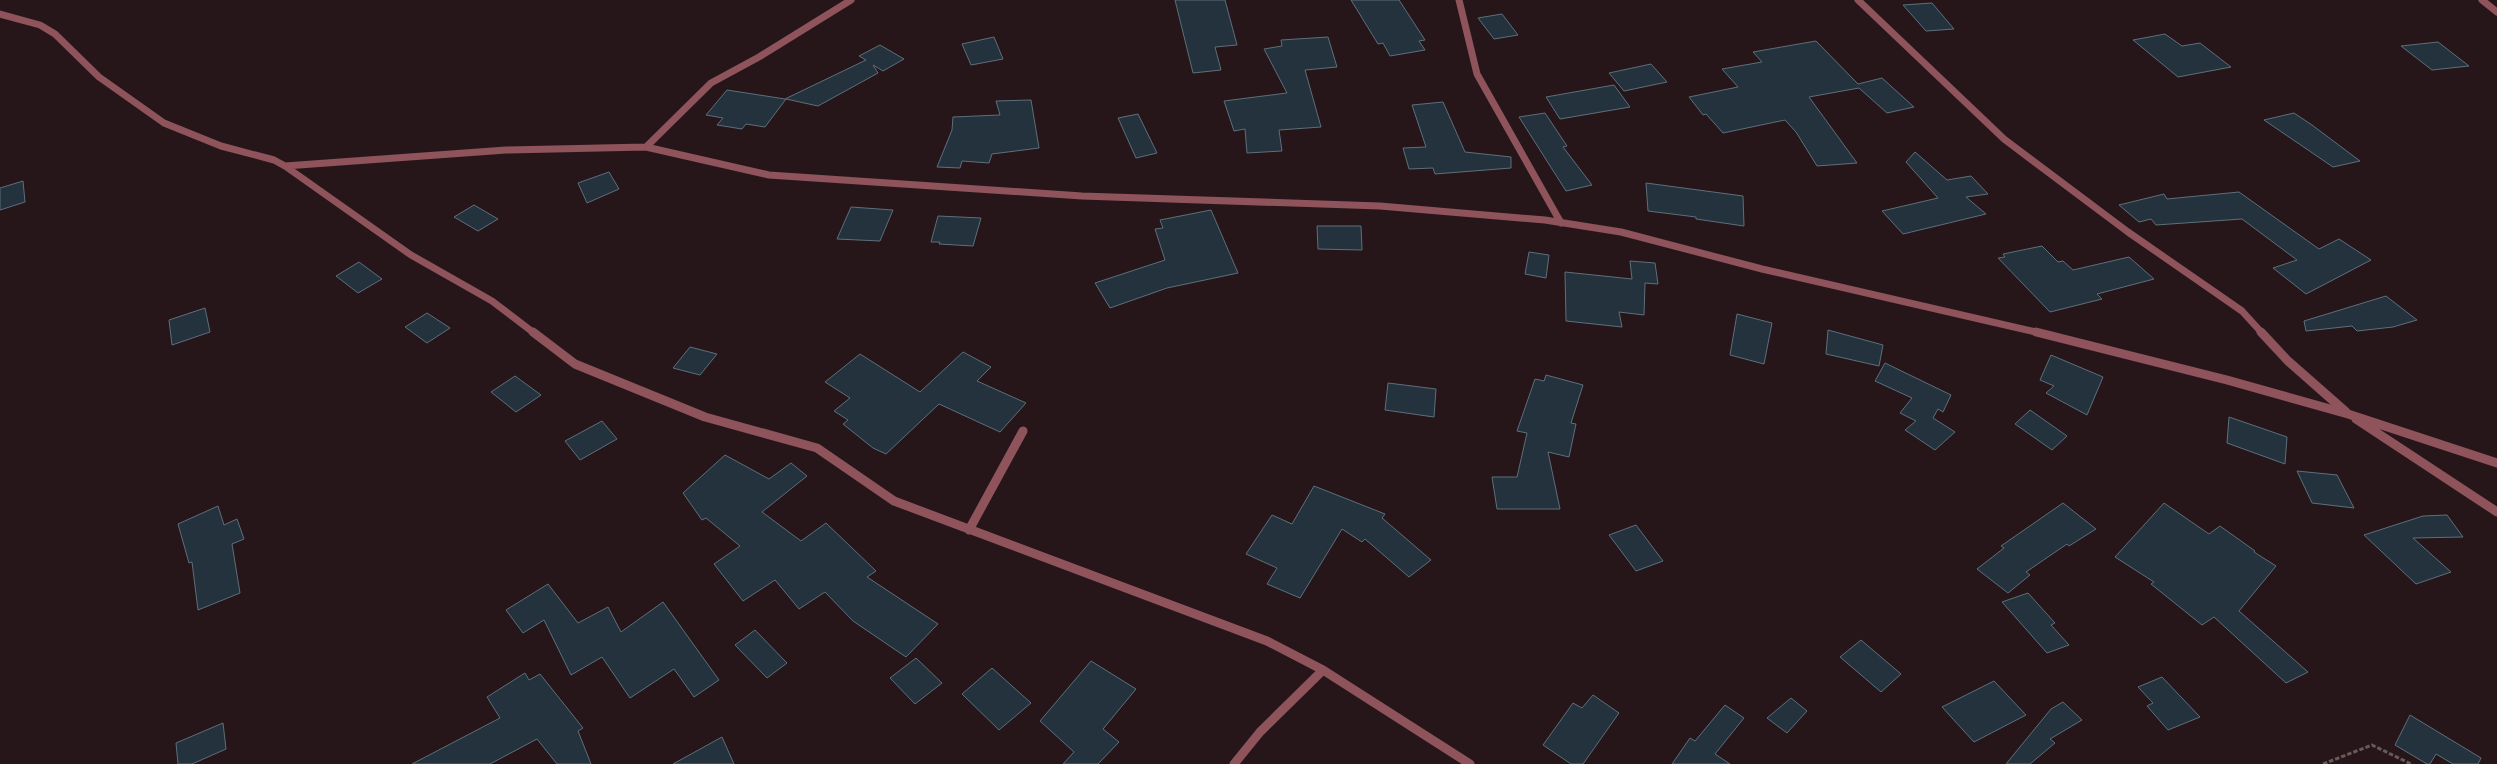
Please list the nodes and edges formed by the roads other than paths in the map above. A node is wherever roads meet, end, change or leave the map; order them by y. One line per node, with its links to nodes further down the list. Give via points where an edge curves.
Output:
1 (851, 0): 7 (street, via 759,57 711,83)
2 (1459, 0): 9 (street, via 1477,74)
3 (1858, 0): 10 (street, via 2004,139 2128,232 2242,311 2288,361)
4 (2482, 0): 5 (street)
5 (2497, 12)
6 (0, 14): 8 (street, via 40,25 55,34 99,78 164,123 221,146 274,160)
7 (646, 147): 8 (street, via 506,150); 9 (street, via 769,176 1082,196 1380,206)
8 (285, 166): 14 (street, via 411,255 492,301 575,364 705,416 817,448 894,501)
9 (1561, 223): 10 (street, via 1621,232 1762,269 2069,340)
10 (2348, 414): 12 (street); 13 (street)
11 (1022, 431): 14 (street)
12 (2497, 463)
13 (2497, 512)
14 (969, 530): 15 (street, via 1267,641)
15 (1324, 670): 16 (street, via 1260,732); 17 (street)
16 (1234, 764)
17 (1470, 764)

